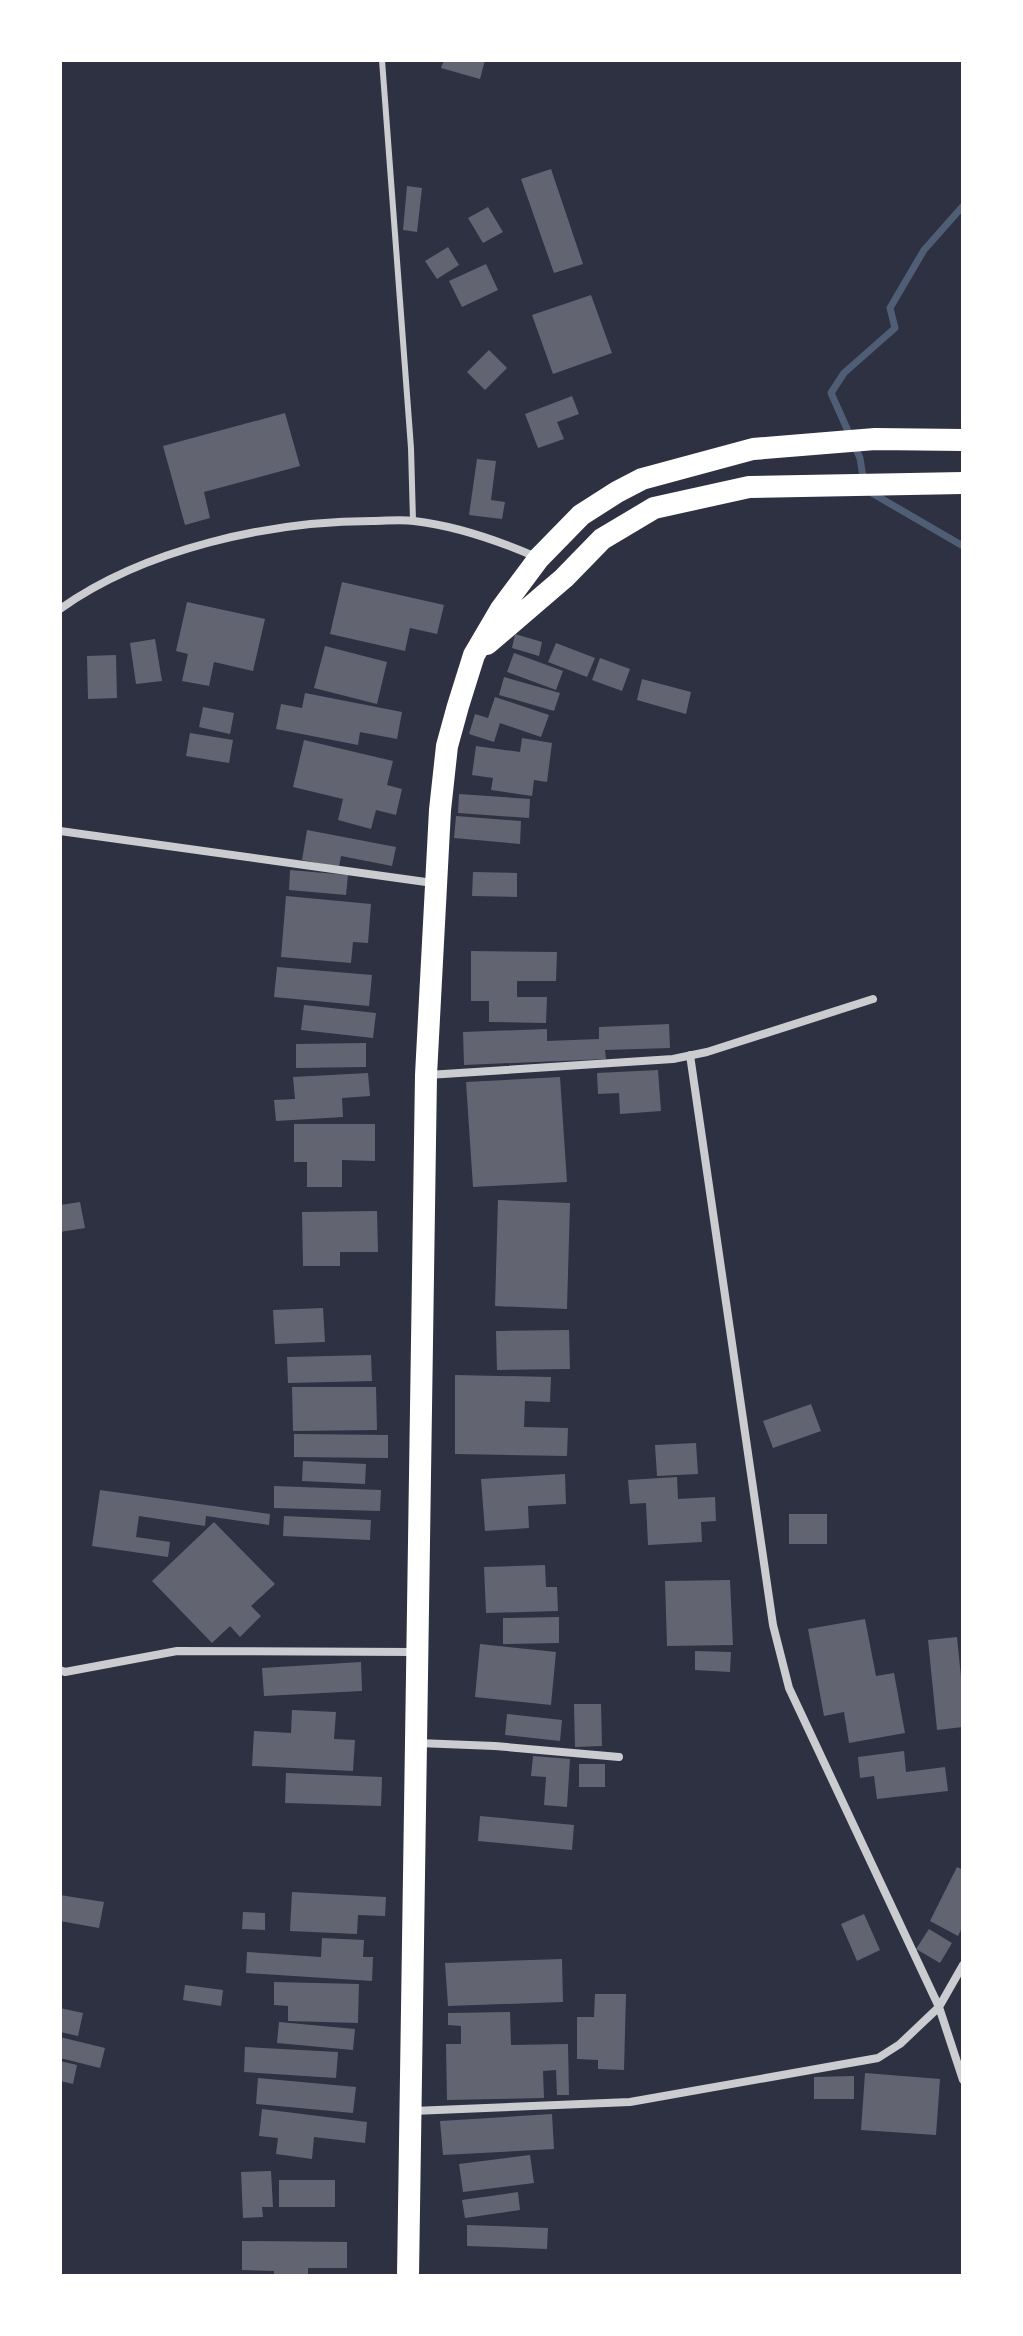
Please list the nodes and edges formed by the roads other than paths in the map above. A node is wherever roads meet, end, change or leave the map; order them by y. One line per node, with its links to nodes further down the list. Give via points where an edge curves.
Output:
1 (382, 60): 4 (lane)
2 (963, 440): 5 (highway, via 875,439 753,449 642,479 581,515)
3 (963, 483): 7 (highway, via 749,487 654,508 602,539)
4 (413, 521): 5 (street, via 491,538); 6 (street, via 283,527 226,539 110,579)
5 (539, 558): 7 (highway)
6 (60, 609)
7 (474, 655): 9 (highway, via 447,746)
8 (60, 831): 9 (street)
9 (437, 883): 12 (highway)
10 (873, 999): 11 (street)
11 (690, 1055): 12 (street); 18 (street, via 780,1659)
12 (426, 1075): 13 (highway)
13 (419, 1652): 14 (street, via 177,1651); 15 (highway)
14 (60, 1670)
15 (417, 1743): 16 (street); 20 (highway)
16 (619, 1757)
17 (963, 1965): 18 (street)
18 (939, 2007): 19 (street); 20 (street, via 878,2058 630,2102)
19 (963, 2080)
20 (413, 2111): 21 (highway)
21 (408, 2276)

